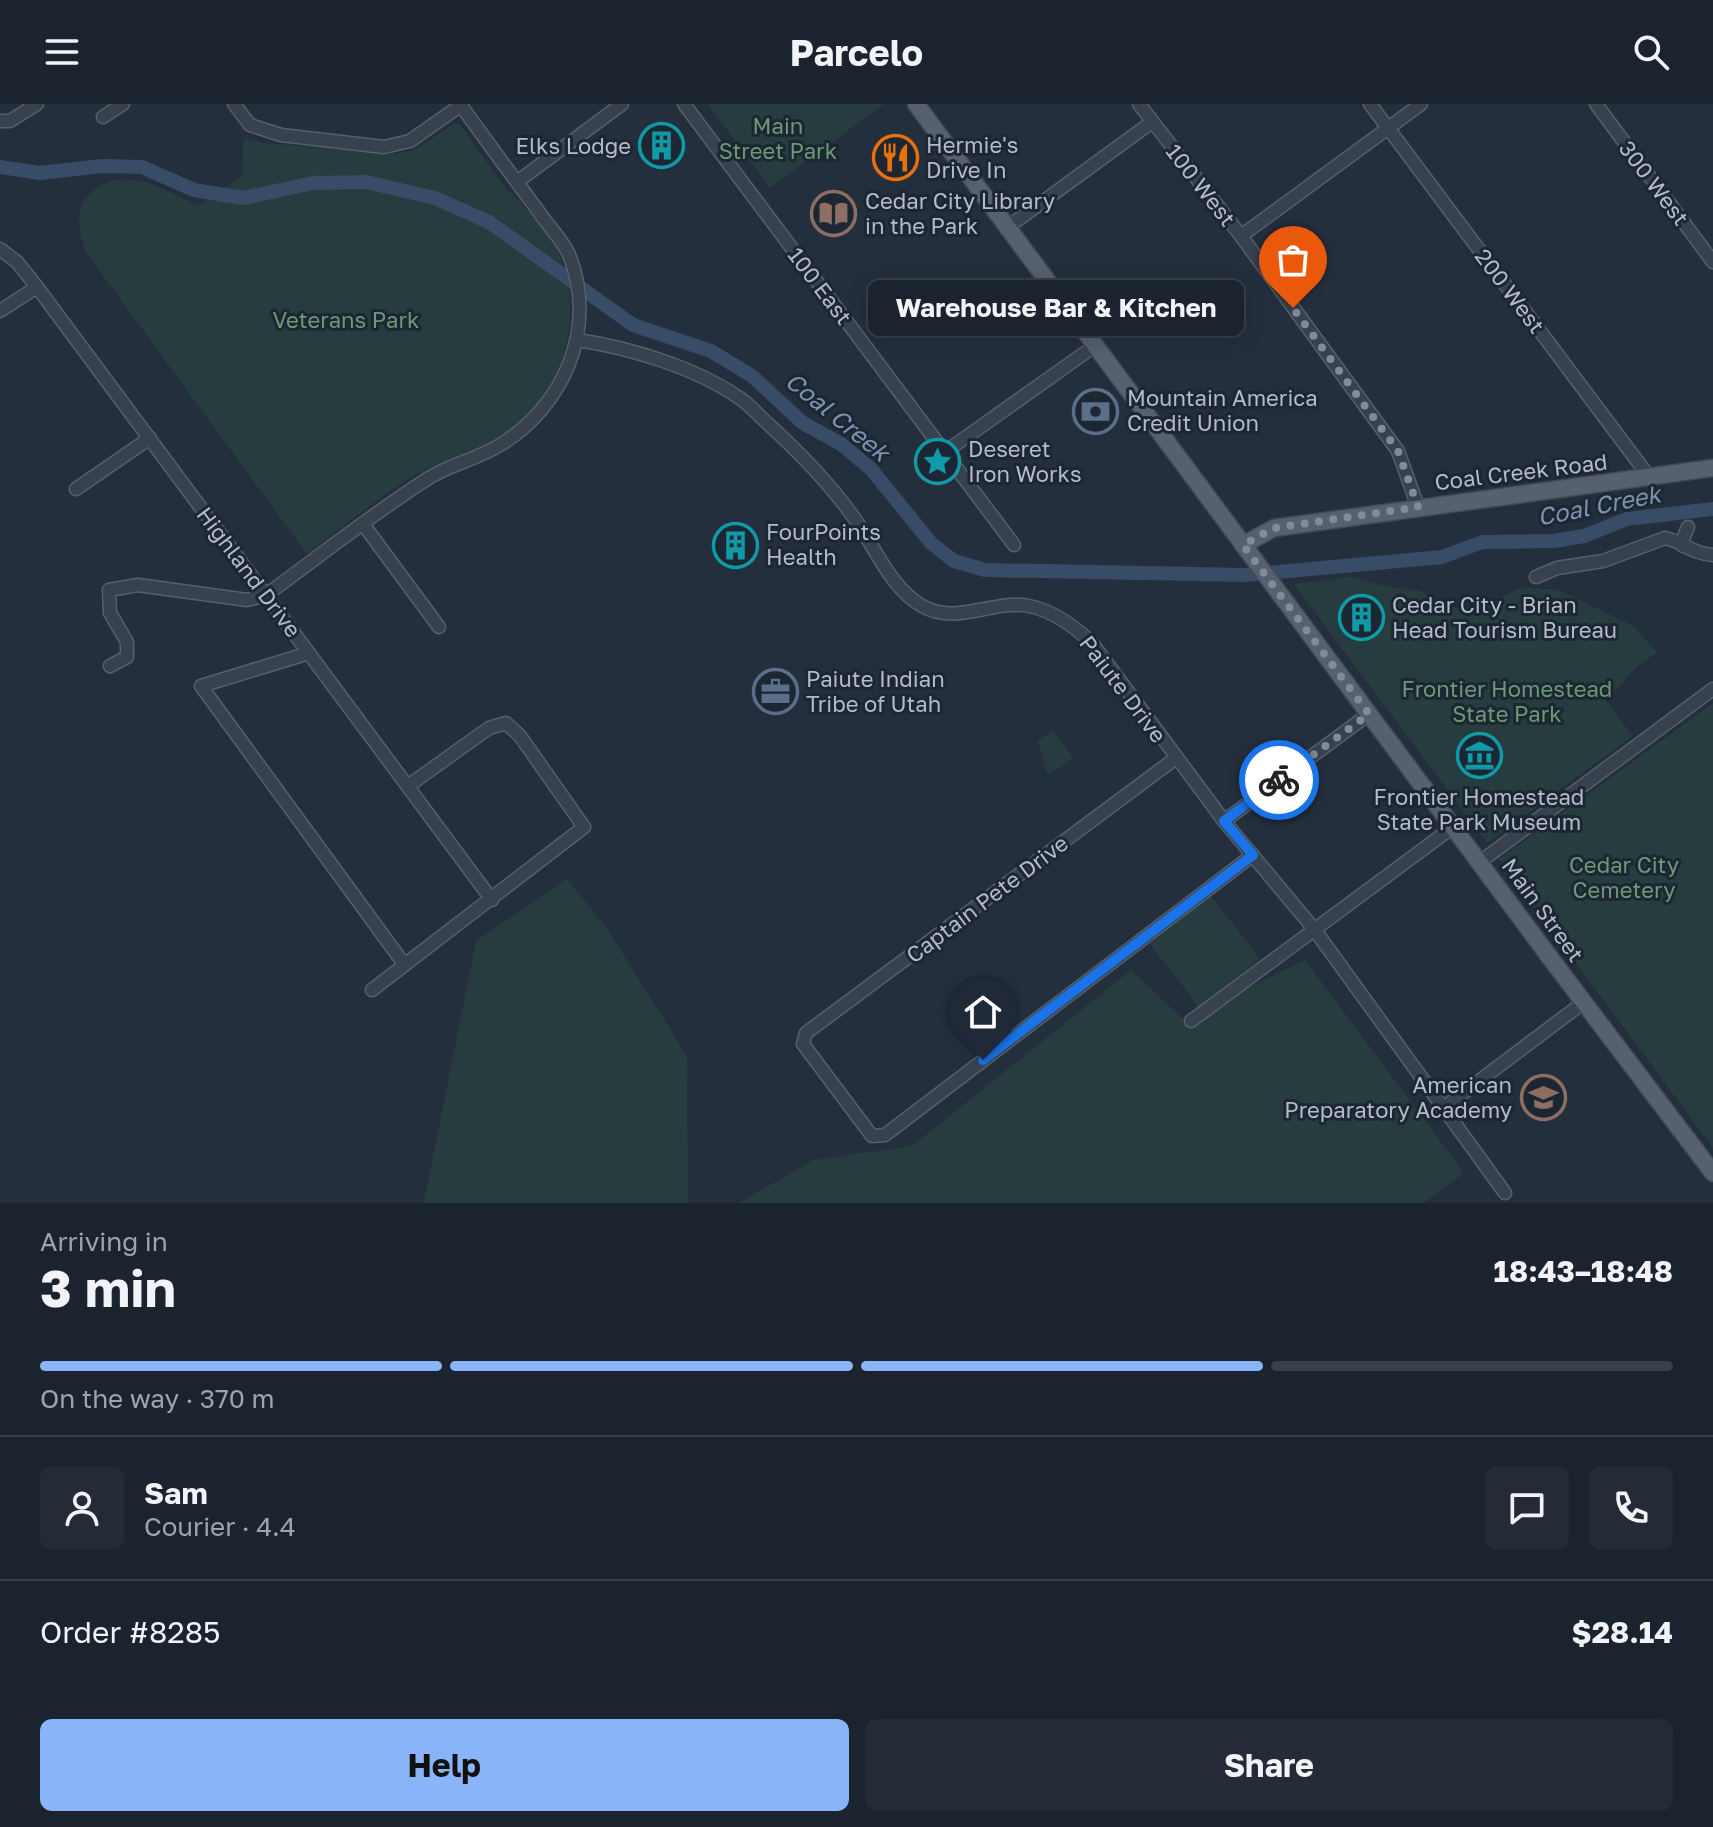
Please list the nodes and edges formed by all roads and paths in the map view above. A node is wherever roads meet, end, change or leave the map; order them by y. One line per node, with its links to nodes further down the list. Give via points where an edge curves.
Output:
1 (37, 104): 13 (street, via 10,121)
2 (123, 104): 12 (street)
3 (234, 104): 4 (street, via 250,125 281,135 384,147 410,141)
4 (460, 104): 16 (street)
5 (622, 104): 16 (street)
6 (684, 104): 26 (street, 100 East)
7 (916, 104): 17 (main road)
8 (1139, 104): 14 (street, 100 West)
9 (1370, 104): 15 (street, 200 West)
10 (1421, 104): 15 (street)
11 (1596, 104): 20 (street, 300 West)
12 (103, 117)
13 (0, 121)
14 (1152, 122): 17 (street); 18 (street, 100 West)
15 (1388, 128): 18 (street); 28 (street, 200 West)
16 (517, 182): 23 (street, via 569,254 579,294)
17 (1008, 227): 24 (main road)
18 (1241, 236): 30 (street, 100 West, via 1398,451)
19 (0, 249): 21 (street, Highland Drive)
20 (1713, 262)
21 (37, 287): 22 (street); 25 (street, Highland Drive)
22 (0, 311)
23 (578, 340): 31 (street, via 565,376 526,428 497,447 434,474); 45 (street, Paiute Drive, via 624,348 738,397 827,481 897,584 921,605 947,616 1027,605 1054,614 1079,631)
24 (1096, 345): 26 (street); 35 (main road, Main Street)
25 (150, 438): 29 (street); 39 (street, Highland Drive)
26 (945, 452): 34 (street, 100 East)
27 (1713, 468): 28 (main road, Coal Creek Road)
28 (1650, 478): 30 (main road, Coal Creek Road)
29 (76, 489)
30 (1418, 507): 35 (main road, Coal Creek Road, via 1274,528)
31 (363, 524): 39 (street); 40 (street)
32 (1688, 527): 33 (street, via 1683,539)
33 (1677, 538): 36 (street, via 1693,552); 38 (street)
34 (1014, 545)
35 (1243, 545): 44 (main road, Main Street)
36 (1708, 555): 37 (street)
37 (1713, 569)
38 (1536, 577)
39 (266, 595): 41 (street, Highland Drive); 42 (street, via 247,600 138,585 109,590 110,613 127,642 127,657)
40 (439, 627)
41 (309, 653): 46 (street, Highland Drive); 53 (street, via 201,686)
42 (110, 666)
43 (1713, 689): 50 (street)
44 (1369, 714): 47 (street); 48 (main road, Main Street)
45 (1176, 758): 47 (street, Paiute Drive); 49 (street, Captain Pete Drive, via 806,1033 803,1044 872,1136 885,1135)
46 (408, 786): 51 (street, Highland Drive); 51 (street, via 489,728 506,723 520,736 584,827)
47 (1224, 821): 49 (street, Paiute Drive)
48 (1453, 827): 50 (main road, Main Street); 52 (street)
49 (1253, 855): 52 (street, Paiute Drive)
50 (1480, 862): 55 (main road, Main Street)
51 (492, 900): 53 (street)
52 (1314, 929): 56 (street); 57 (street, Paiute Drive)
53 (404, 964): 54 (street)
54 (372, 990)
55 (1584, 1002): 57 (street); 58 (main road, Main Street)
56 (1191, 1021)
57 (1442, 1109): 59 (street, Paiute Drive)
58 (1713, 1173)
59 (1505, 1193)

